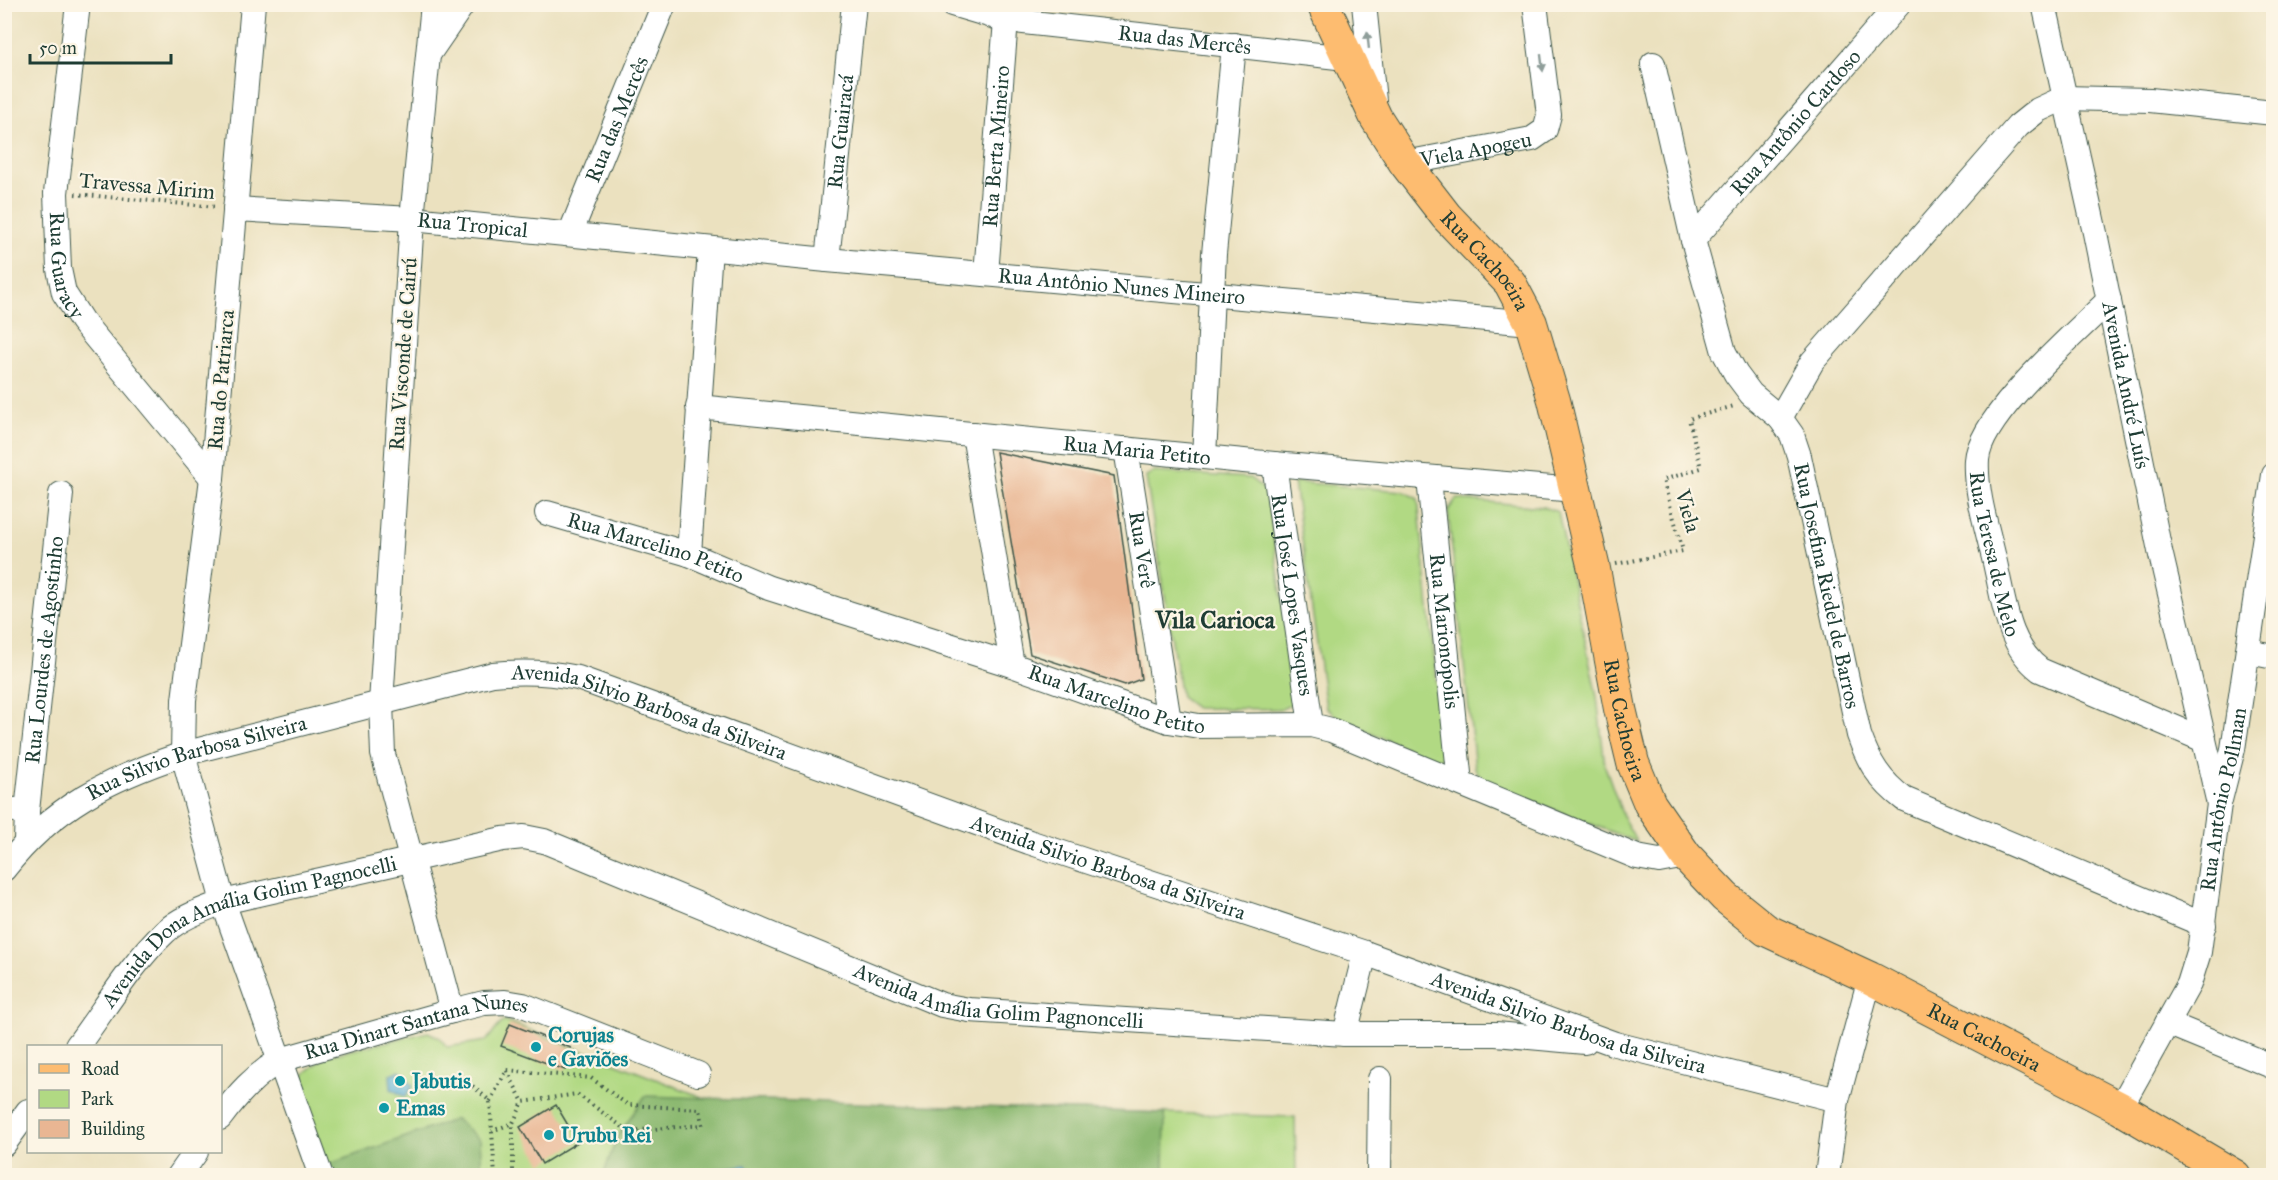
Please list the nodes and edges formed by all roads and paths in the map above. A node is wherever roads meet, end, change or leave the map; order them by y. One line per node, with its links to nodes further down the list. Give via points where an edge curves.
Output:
1 (78, 4): 22 (street, Rua Guaracy)
2 (253, 4): 23 (street, Rua do Patriarca)
3 (433, 4): 15 (street, Rua Visconde de Cairú)
4 (463, 4): 15 (street)
5 (664, 4): 25 (street, Rua das Mercês)
6 (854, 4): 28 (street, Rua Guairacá)
7 (952, 4): 13 (street, Rua das Mercês)
8 (1323, 4): 16 (main road, Rua Cachoeira)
9 (1364, 4): 20 (street, one-way to 9)
10 (1535, 4): 21 (street, Viela Apogeu, one-way to 21, via 1549,115 1545,130 1532,139)
11 (1899, 4): 26 (street, Rua Antônio Cardoso)
12 (2044, 4): 18 (street, Avenida André Luís)
13 (1005, 20): 14 (street, Rua das Mercês); 29 (street, Rua Berta Mineiro)
14 (1233, 45): 16 (street, Rua das Mercês); 30 (street, via 1214,254)
15 (428, 54): 24 (street, Rua Visconde de Cairú)
16 (1346, 58): 20 (main road, Rua Cachoeira)
17 (1653, 64): 26 (street, Rua Josefina Riedel de Barros)
18 (2064, 98): 19 (street, via 2150,100); 31 (street, Avenida André Luís); 35 (street, via 2038,110 2018,126 1812,362)
19 (2274, 113)
20 (1376, 118): 21 (main road, Rua Cachoeira)
21 (1405, 163): 32 (main road, Rua Cachoeira, via 1446,216 1510,283)
22 (56, 193): 23 (path, Travessa Mirim); 41 (street, Rua Guaracy, via 59,269 64,293 82,321)
23 (235, 208): 24 (street, Rua Tropical); 41 (street, Rua do Patriarca)
24 (412, 219): 25 (street, Rua Tropical); 51 (street, Rua Visconde de Cairú)
25 (570, 234): 27 (street, Rua Tropical)
26 (1693, 240): 33 (street, Rua Josefina Riedel de Barros, via 1724,352)
27 (710, 249): 28 (street, Rua Antônio Nunes Mineiro); 34 (street)
28 (827, 260): 29 (street, Rua Antônio Nunes Mineiro)
29 (986, 274): 30 (street, Rua Antônio Nunes Mineiro)
30 (1214, 294): 32 (street, Rua Antônio Nunes Mineiro); 38 (street)
31 (2109, 300): 54 (street, Avenida André Luís, via 2160,551); 54 (street, Rua Teresa de Melo, via 2001,408 1984,433 1977,458 1978,484 2009,626 2028,660 2040,669)
32 (1531, 323): 43 (main road, Rua Cachoeira)
33 (1758, 400): 35 (street, Rua Josefina Riedel de Barros); 47 (path, Viela, via 1689,419 1701,468 1663,480 1683,551)
34 (698, 407): 36 (street, Rua Maria Petito); 46 (street)
35 (1780, 418): 64 (street, Rua Josefina Riedel de Barros, via 1799,456 1859,735 1870,764 1886,785 1904,799)
36 (974, 434): 37 (street, Rua Maria Petito); 50 (street)
37 (1126, 448): 38 (street, Rua Maria Petito); 52 (street, Rua Verê)
38 (1204, 457): 39 (street, Rua Maria Petito)
39 (1274, 464): 42 (street, Rua Maria Petito); 53 (street, Rua José Lopes Vasques)
40 (2274, 475): 48 (street, Rua Antônio Pollman)
41 (212, 478): 55 (street, Rua do Patriarca, via 183,700)
42 (1429, 478): 43 (street, Rua Maria Petito); 57 (street, Rua Marionópolis)
43 (1575, 490): 47 (main road, Rua Cachoeira)
44 (61, 494): 58 (street, Rua Lourdes de Agostinho)
45 (547, 513): 46 (street, Rua Marcelino Petito)
46 (688, 554): 50 (street, Rua Marcelino Petito, via 769,588)
47 (1594, 568): 60 (main road, Rua Cachoeira, via 1633,763 1650,804)
48 (2249, 652): 49 (street); 56 (street, Rua Antônio Pollman)
49 (2274, 657)
50 (1012, 665): 52 (street, Rua Marcelino Petito)
51 (381, 703): 55 (street, Rua Silvio Barbosa Silveira); 61 (street, Rua Visconde de Cairú, via 383,754); 65 (street, Avenida Silvio Barbosa da Silveira, via 522,671 578,678 1029,842)
52 (1169, 721): 53 (street, Rua Marcelino Petito, via 1199,726)
53 (1311, 725): 57 (street, Rua Marcelino Petito)
54 (2204, 740): 56 (street, Avenida André Luís)
55 (183, 754): 59 (street, Rua Silvio Barbosa Silveira, via 108,782 66,808); 63 (street, Rua do Patriarca)
56 (2220, 771): 64 (street, Rua Antônio Pollman)
57 (1460, 783): 60 (street, Rua Marcelino Petito, via 1636,857 1659,861)
58 (16, 810): 59 (street, Rua Lourdes de Agostinho)
59 (26, 841): 62 (street, Rua Silvio Barbosa Silveira)
60 (1686, 856): 66 (main road, Rua Cachoeira, via 1725,897 1766,930)
61 (411, 860): 63 (street, Avenida Dona Amália Golim Pagnocelli); 67 (street, Rua Visconde de Cairú); 69 (street, Avenida Amália Golim Pagnoncelli, via 503,838 544,841 942,1005 969,1010)
62 (4, 869)
63 (223, 902): 71 (street, Avenida Dona Amália Golim Pagnocelli, via 191,914 165,931); 72 (street, Rua do Patriarca)
64 (2204, 925): 68 (street, Rua Antônio Pollman, via 2189,984)
65 (1365, 953): 69 (street); 70 (street, Avenida Silvio Barbosa da Silveira)
66 (1870, 978): 78 (street); 81 (main road, Rua Cachoeira)
67 (452, 1011): 72 (street, Rua Dinart Santana Nunes); 75 (street, Rua Dinart Santana Nunes, via 484,1003 523,1005)
68 (2167, 1023): 73 (street); 81 (street, Rua Antônio Pollman)
69 (1345, 1034): 70 (street, Avenida Amália Golim Pagnoncelli, via 1496,1034)
70 (1615, 1044): 78 (street, Avenida Silvio Barbosa da Silveira)
71 (79, 1045)
72 (280, 1060): 83 (street, Rua Dinart Santana Nunes, via 244,1087); 90 (street, Rua do Patriarca)
73 (2274, 1067)
74 (507, 1070): 79 (path); 80 (path); 80 (path, via 591,1078 628,1105 700,1108 703,1125 628,1131 576,1094)
75 (698, 1074)
76 (1380, 1078): 93 (street)
77 (468, 1082): 79 (path)
78 (1837, 1100): 88 (street)
79 (490, 1101): 85 (path)
80 (523, 1102): 84 (path)
81 (2120, 1108): 94 (main road, Rua Cachoeira)
82 (27, 1113): 86 (street)
83 (222, 1115)
84 (513, 1124): 85 (path); 92 (path)
85 (492, 1131): 91 (path)
86 (4, 1144)
87 (195, 1153): 89 (street)
88 (1834, 1172)
89 (179, 1176)
90 (321, 1176)
91 (495, 1176)
92 (513, 1176)
93 (1379, 1176)
94 (2235, 1176)

